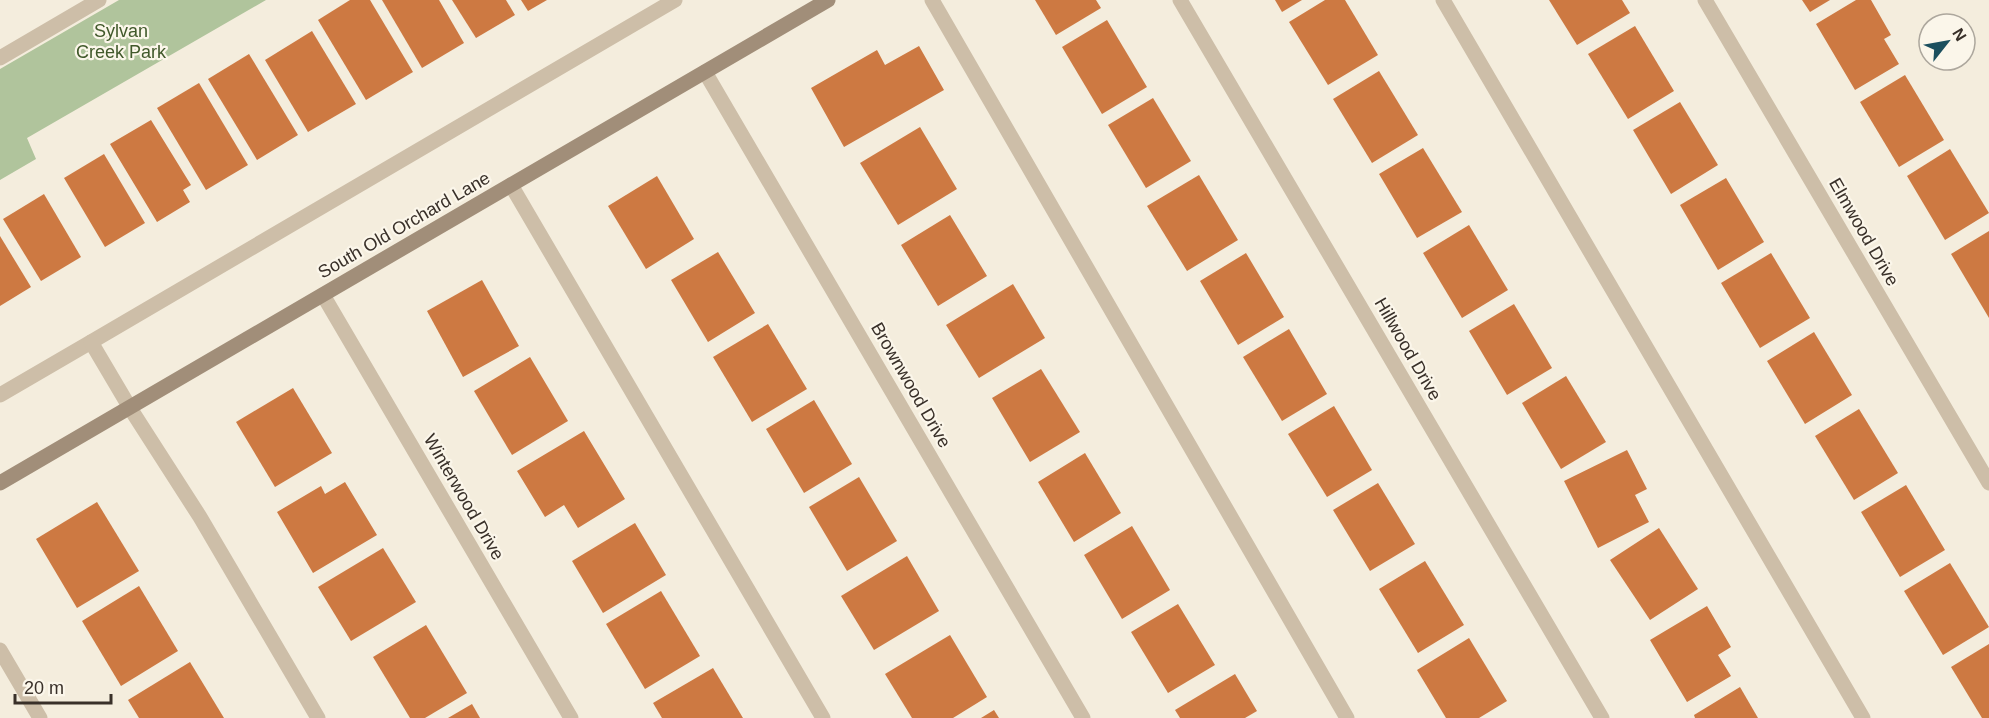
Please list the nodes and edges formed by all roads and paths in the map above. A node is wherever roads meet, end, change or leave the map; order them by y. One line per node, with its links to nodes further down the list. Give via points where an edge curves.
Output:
1 (99, 0): 8 (street)
2 (675, 0): 12 (street)
3 (828, 0): 9 (street, South Old Orchard Lane)
4 (932, 0): 23 (street)
5 (1180, 0): 24 (street, Hillwood Drive)
6 (1443, 0): 25 (street)
7 (1706, 0): 16 (street, Elmwood Drive)
8 (0, 58)
9 (705, 72): 10 (street, South Old Orchard Lane); 22 (street, Brownwood Drive)
10 (511, 185): 11 (street, South Old Orchard Lane); 21 (street)
11 (323, 295): 14 (street, South Old Orchard Lane); 20 (street, Winterwood Drive)
12 (91, 342): 13 (street); 14 (street)
13 (0, 395)
14 (130, 408): 15 (street, South Old Orchard Lane); 19 (street, via 200,517)
15 (0, 483)
16 (1989, 483)
17 (0, 650): 18 (street)
18 (40, 718)
19 (318, 718)
20 (571, 718)
21 (823, 718)
22 (1083, 718)
23 (1347, 718)
24 (1602, 718)
25 (1863, 718)

